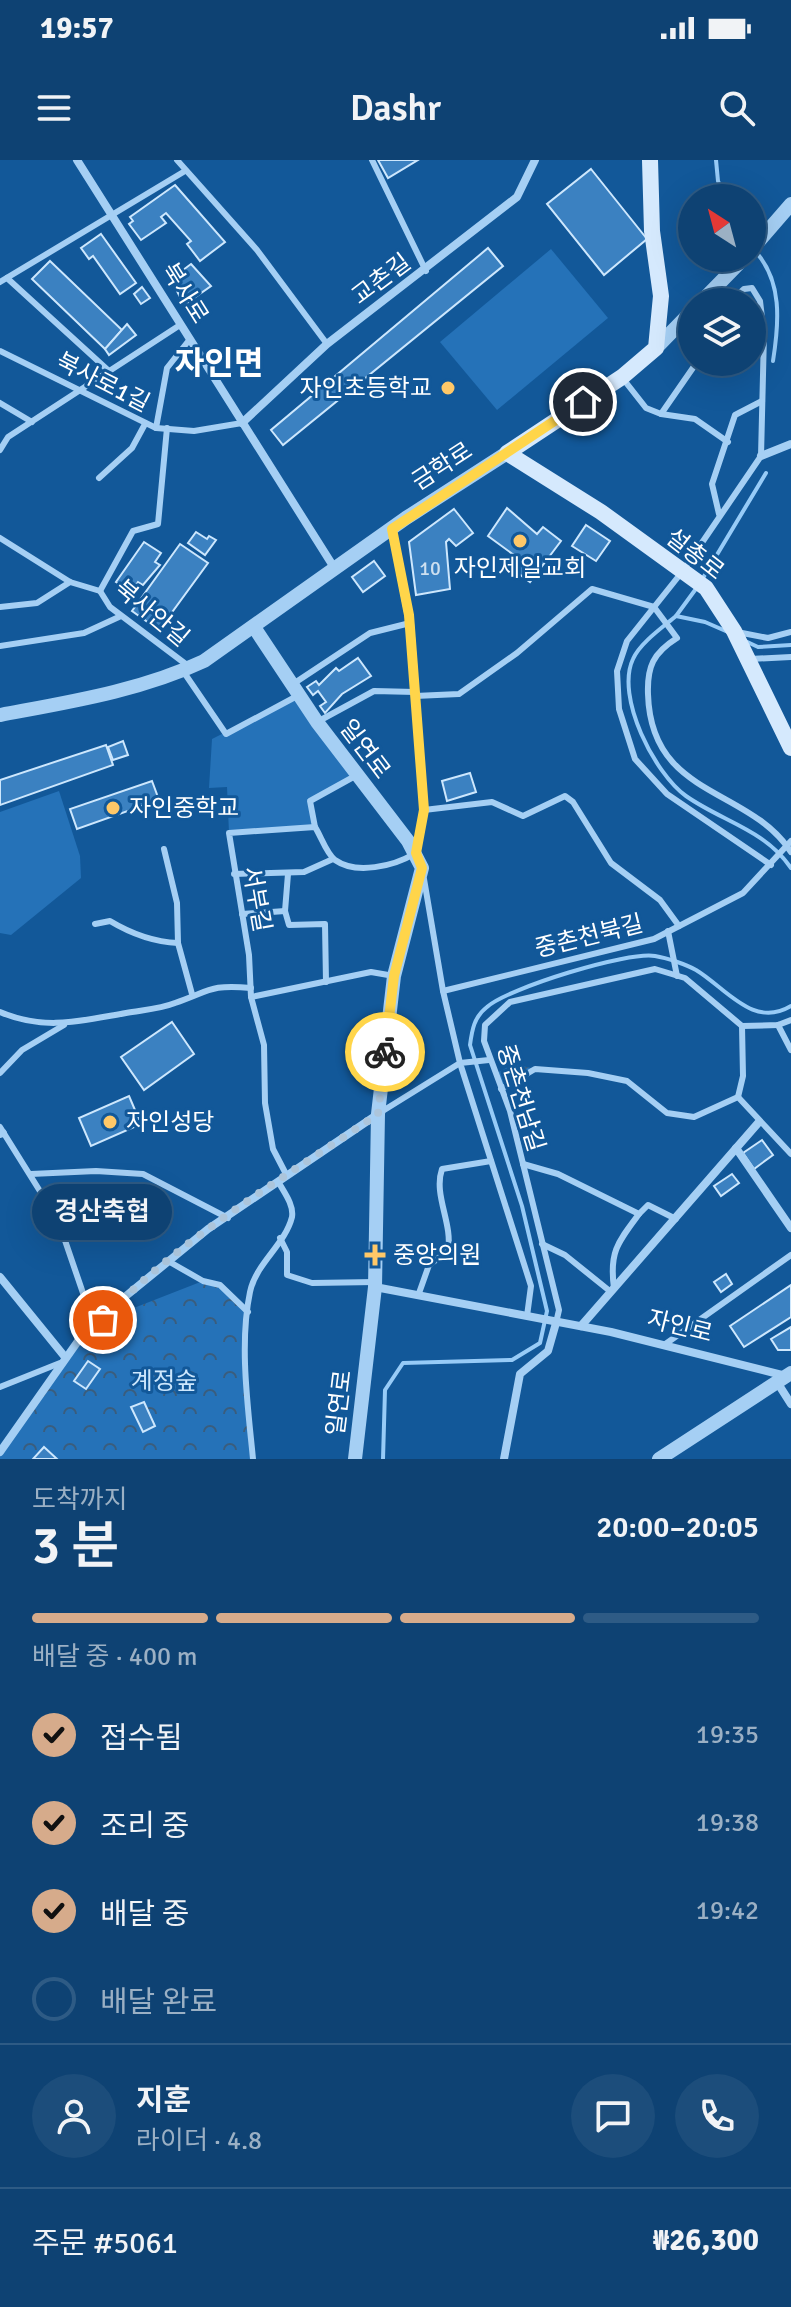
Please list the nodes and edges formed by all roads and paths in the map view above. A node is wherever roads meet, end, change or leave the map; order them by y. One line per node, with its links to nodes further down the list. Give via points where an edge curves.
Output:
1 (77, 160): 8 (street, 북사로)
2 (177, 160): 6 (lane)
3 (372, 160): 10 (lane)
4 (535, 160): 10 (street, 교촌길, via 517,197)
5 (650, 160): 18 (main road, via 661,296)
6 (185, 171): 8 (lane); 17 (lane, via 257,250)
7 (791, 204): 9 (street)
8 (112, 215): 12 (lane); 14 (street, 북사로)
9 (766, 233)
10 (426, 271): 17 (street, 교촌길)
11 (731, 272): 13 (street)
12 (4, 280): 20 (lane)
13 (718, 288)
14 (180, 325): 16 (street, 북사로); 20 (lane)
15 (678, 325): 18 (street, 금학로)
16 (190, 339): 29 (street, 북사로); 31 (lane, via 167,368)
17 (327, 344): 29 (street, 교촌길)
18 (656, 348): 23 (main road, 금학로)
19 (0, 351): 24 (lane, 북사로1길)
20 (110, 372): 24 (lane)
21 (687, 376): 27 (lane)
22 (763, 376): 25 (lane)
23 (622, 377): 27 (lane, via 646,408); 36 (main road, 금학로)
24 (80, 392): 28 (lane); 30 (lane, 북사로1길)
25 (762, 401): 33 (lane, via 735,415); 37 (lane)
26 (0, 403): 28 (lane)
27 (661, 414): 33 (lane, via 695,419)
28 (32, 422): 35 (lane, via 8,437)
29 (242, 423): 32 (lane, 북사로1길, via 194,431); 42 (street, 북사로)
30 (145, 424): 31 (lane, 북사로1길); 38 (lane, via 132,448)
31 (156, 428): 32 (lane, 북사로1길)
32 (167, 428): 45 (lane, via 158,524 133,531)
33 (728, 442): 39 (lane, via 712,484)
34 (791, 444): 37 (street)
35 (0, 450)
36 (507, 453): 40 (street, 금학로); 43 (main road, 설총로)
37 (761, 456): 39 (lane)
38 (99, 478)
39 (719, 514): 43 (lane)
40 (392, 529): 42 (street, 금학로); 49 (street)
41 (0, 538): 44 (lane, 북사안길)
42 (336, 570): 50 (street, 금학로)
43 (682, 572): 47 (lane); 51 (main road, 설총로, via 706,588)
44 (70, 582): 45 (lane, 북사안길); 46 (lane, via 37,603)
45 (100, 591): 48 (lane, 북사안길)
46 (0, 607)
47 (654, 607): 58 (lane, via 592,589 459,694); 65 (lane, via 677,638 647,670 657,740 681,774); 69 (lane, via 627,641 617,671 619,709 635,759 667,794)
48 (121, 616): 53 (lane, via 84,633); 56 (lane, 북사안길)
49 (410, 623): 57 (lane, via 370,633); 58 (street)
50 (254, 627): 56 (street); 57 (street, 일연로)
51 (734, 631): 52 (lane, via 768,638); 55 (main road, 설총로)
52 (791, 632)
53 (0, 646)
54 (791, 657): 55 (lane)
55 (746, 659): 61 (main road, 설총로)
56 (186, 669): 57 (lane, 북사안길, via 226,734); 59 (street, via 76,701)
57 (296, 690): 60 (street, 일연로)
58 (415, 694): 60 (lane, via 374,691); 63 (street)
59 (0, 715)
60 (317, 722): 62 (street, 일연로)
61 (791, 748)
62 (357, 775): 64 (lane, via 310,801); 67 (street, 일연로)
63 (424, 810): 67 (street); 76 (lane, via 492,802 523,816 565,796 611,863 660,900)
64 (315, 827): 68 (lane); 71 (lane, 서부길, via 229,833)
65 (790, 846): 69 (lane, 중촌천북길)
66 (164, 849): 78 (lane, via 177,903)
67 (416, 853): 68 (lane, via 399,863 353,868); 70 (street, 일연로)
68 (333, 859): 72 (lane)
69 (771, 865): 76 (lane, 중촌천북길, via 743,893)
70 (422, 868): 79 (street, 일연로); 83 (lane)
71 (234, 874): 72 (lane); 74 (lane, 서부길)
72 (288, 874): 73 (lane)
73 (285, 911): 74 (lane); 81 (lane, via 289,925 325,924)
74 (242, 914): 82 (lane, 서부길)
75 (95, 924): 78 (lane, via 110,921 128,932)
76 (679, 926): 77 (lane, 중촌천북길)
77 (668, 931): 80 (lane); 83 (lane, 중촌천북길, via 654,939)
78 (178, 943): 84 (lane)
79 (394, 976): 81 (lane, via 371,972); 97 (street, 일연로)
80 (677, 976): 90 (lane, 중촌천남길); 92 (lane, 중촌천남길, via 655,969 510,1002 485,1025)
81 (326, 982): 85 (lane)
82 (251, 988): 84 (lane, via 224,986); 85 (lane, 서부길)
83 (443, 991): 93 (lane)
84 (192, 994): 88 (lane, via 174,1003)
85 (251, 997): 105 (lane, 서부길, via 264,1045 265,1103 273,1149)
86 (0, 1012): 88 (lane)
87 (791, 1020): 89 (lane)
88 (64, 1025): 94 (lane, via 22,1050)
89 (778, 1025): 90 (lane); 91 (lane)
90 (742, 1026): 96 (lane)
91 (791, 1050)
92 (489, 1060): 93 (lane); 95 (lane, 중촌천남길)
93 (460, 1063): 97 (lane); 102 (lane)
94 (0, 1073)
95 (501, 1089): 96 (lane, via 535,1069 588,1073 627,1081 667,1113 694,1117); 103 (lane, 중촌천남길)
96 (738, 1097): 98 (lane)
97 (378, 1114): 105 (street); 116 (street, 일연로)
98 (759, 1122): 100 (street); 101 (lane)
99 (1, 1131): 104 (lane)
100 (736, 1148): 109 (street); 110 (street)
101 (790, 1150)
102 (491, 1161): 118 (lane, via 442,1169 438,1180 451,1234 448,1251 429,1265); 120 (lane, via 531,1286)
103 (523, 1164): 107 (lane, via 558,1174); 112 (lane, 중촌천남길)
104 (31, 1174): 108 (lane, via 143,1174); 121 (lane, via 58,1220 84,1296)
105 (287, 1176): 106 (street)
106 (279, 1183): 108 (street); 111 (lane, via 292,1217)
107 (639, 1214): 109 (lane, via 648,1205); 117 (lane, via 615,1246)
108 (228, 1218): 114 (street)
109 (676, 1219): 117 (street)
110 (791, 1228)
111 (280, 1238): 116 (lane, via 287,1252 287,1275 312,1283); 119 (lane, via 261,1264)
112 (542, 1244): 117 (lane); 122 (lane, 중촌천남길, via 559,1310)
113 (791, 1255): 124 (lane)
114 (168, 1261): 119 (lane, via 220,1285); 121 (street)
115 (0, 1277): 125 (street)
116 (375, 1285): 118 (street, 자인로); 131 (street, 일연로)
117 (612, 1290): 123 (street)
118 (418, 1296): 120 (street, 자인로)
119 (248, 1312): 130 (lane, via 245,1369)
120 (527, 1316): 122 (street, 자인로)
121 (103, 1320): 125 (street, via 83,1334)
122 (556, 1323): 123 (street, 자인로); 132 (street, via 548,1351 520,1374)
123 (581, 1326): 124 (street, 자인로)
124 (664, 1345): 126 (street, 자인로)
125 (63, 1360): 127 (lane); 129 (street)
126 (785, 1377): 128 (street); 133 (street)
127 (0, 1387)
128 (791, 1404)
129 (0, 1452)
130 (253, 1459)
131 (355, 1459)
132 (504, 1459)
133 (659, 1459)

